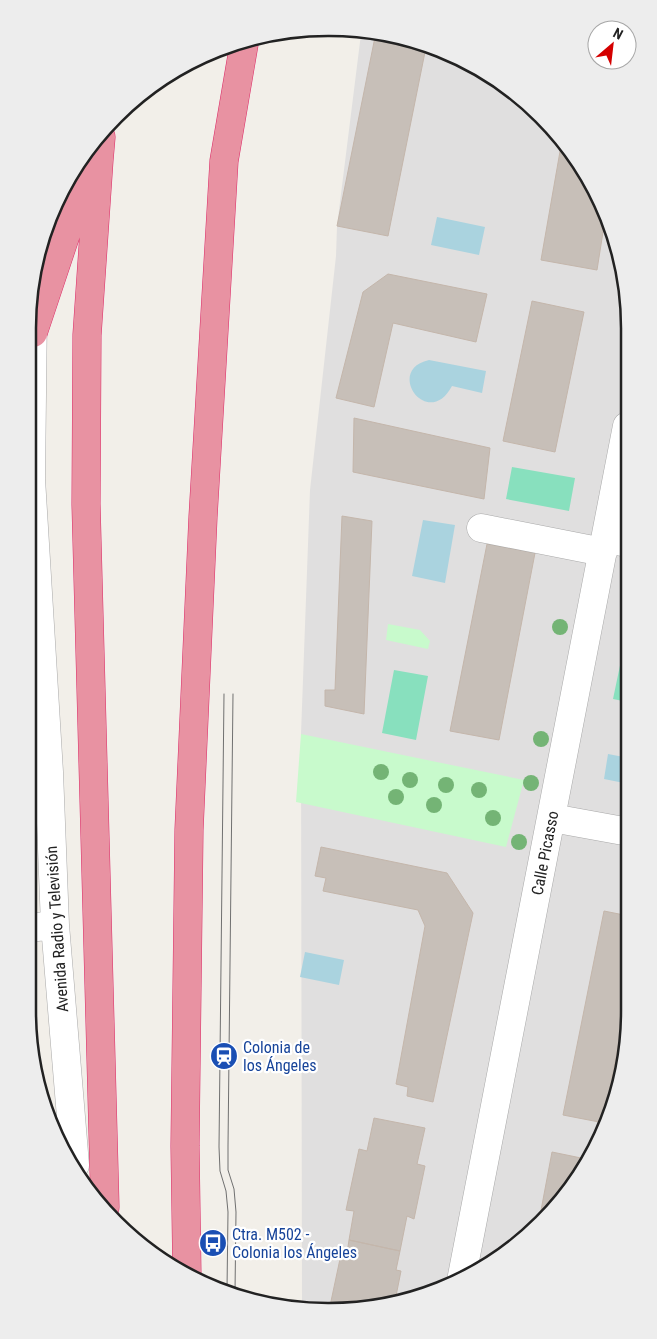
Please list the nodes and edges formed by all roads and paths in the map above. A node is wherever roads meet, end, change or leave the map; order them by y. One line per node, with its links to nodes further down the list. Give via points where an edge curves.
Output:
1 (243, 49): 14 (highway, via 224,161 188,830)
2 (100, 149): 3 (highway, via 67,231); 13 (highway, via 86,335 86,504)
3 (36, 323)
4 (621, 474): 6 (street, Calle Picasso)
5 (481, 528): 6 (street)
6 (612, 545): 8 (street, Calle Picasso)
7 (36, 560): 10 (street, Avenida Radio y Televisión)
8 (552, 818): 9 (street); 15 (street, Calle Picasso)
9 (621, 831)
10 (55, 925): 11 (street); 12 (street, Avenida Radio y Televisión)
11 (36, 927)
12 (73, 1153)
13 (105, 1198)
14 (187, 1267)
15 (463, 1270)

